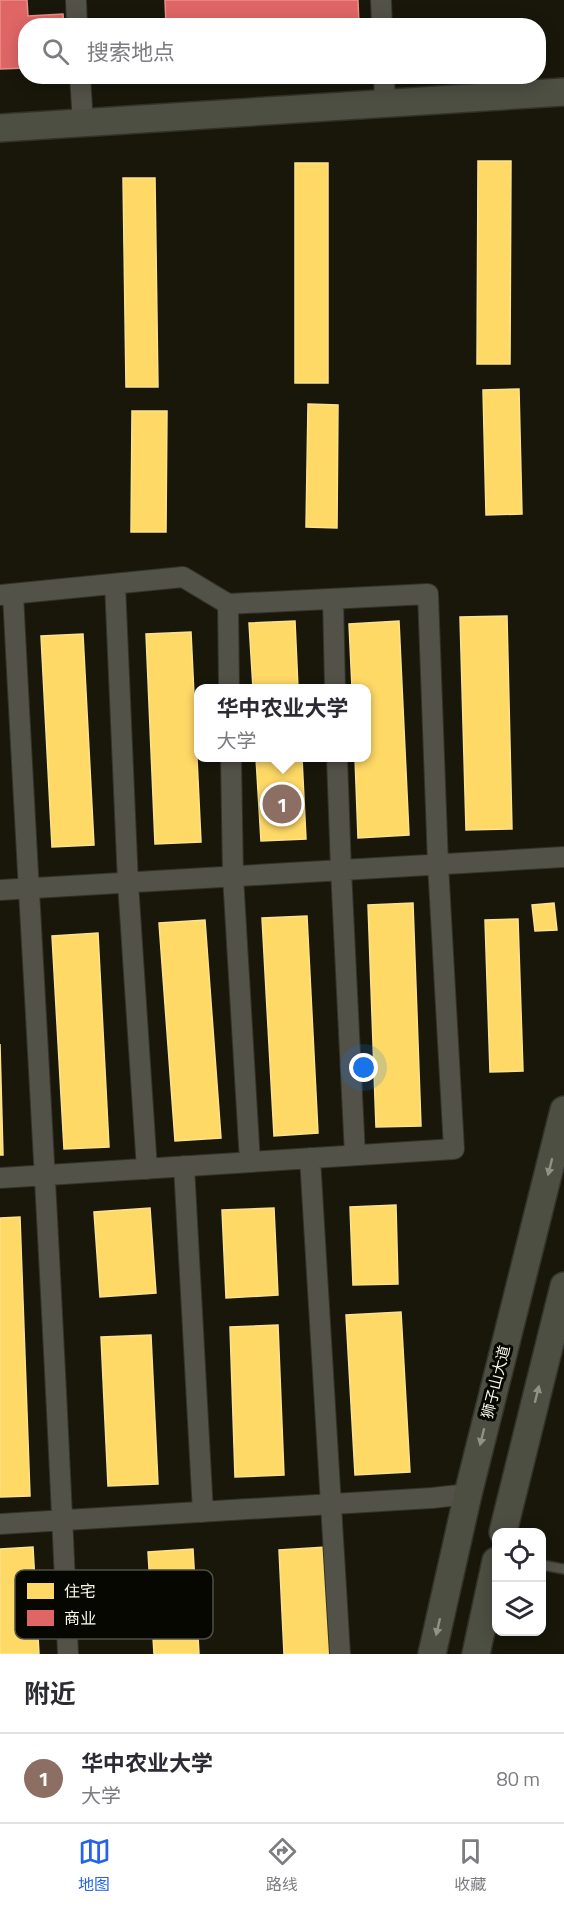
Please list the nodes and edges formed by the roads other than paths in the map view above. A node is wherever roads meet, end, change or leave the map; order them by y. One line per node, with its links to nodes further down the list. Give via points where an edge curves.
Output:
1 (76, 0): 3 (street)
2 (381, 0): 4 (street)
3 (77, 18)
4 (382, 18)
5 (81, 84): 8 (street)
6 (385, 90): 7 (street); 8 (street)
7 (564, 92)
8 (83, 123): 9 (street)
9 (0, 128)
10 (115, 584): 11 (street); 13 (street, via 183,577); 22 (street)
11 (7, 594): 23 (street)
12 (333, 599): 13 (street); 15 (street); 19 (street, via 428,594)
13 (228, 604): 14 (street)
14 (229, 684)
15 (335, 684)
16 (231, 762): 21 (street)
17 (337, 762): 20 (street)
18 (564, 857): 19 (street)
19 (438, 864): 20 (street); 26 (street, via 454,1149)
20 (341, 870): 21 (street); 26 (street)
21 (233, 876): 22 (street); 28 (street)
22 (128, 883): 23 (street); 30 (street)
23 (28, 889): 24 (street); 31 (street)
24 (0, 890)
25 (564, 1110): 34 (street, 狮子山大道, one-way to 34)
26 (355, 1155): 27 (street)
27 (309, 1158): 28 (street); 35 (street)
28 (250, 1162): 29 (street)
29 (184, 1166): 30 (street); 36 (street)
30 (147, 1169): 31 (street)
31 (45, 1176): 32 (street); 37 (street)
32 (0, 1178)
33 (564, 1286): 39 (street, one-way to 33)
34 (468, 1494): 35 (street); 47 (street, 狮子山大道, one-way to 47)
35 (332, 1504): 36 (street); 46 (street)
36 (203, 1512): 37 (street)
37 (63, 1521): 38 (street); 42 (street)
38 (0, 1524)
39 (504, 1528)
40 (546, 1566): 41 (lane)
41 (564, 1569)
42 (65, 1570)
43 (492, 1580): 48 (street)
44 (67, 1639): 45 (street)
45 (68, 1654)
46 (340, 1654)
47 (432, 1654)
48 (476, 1654)

